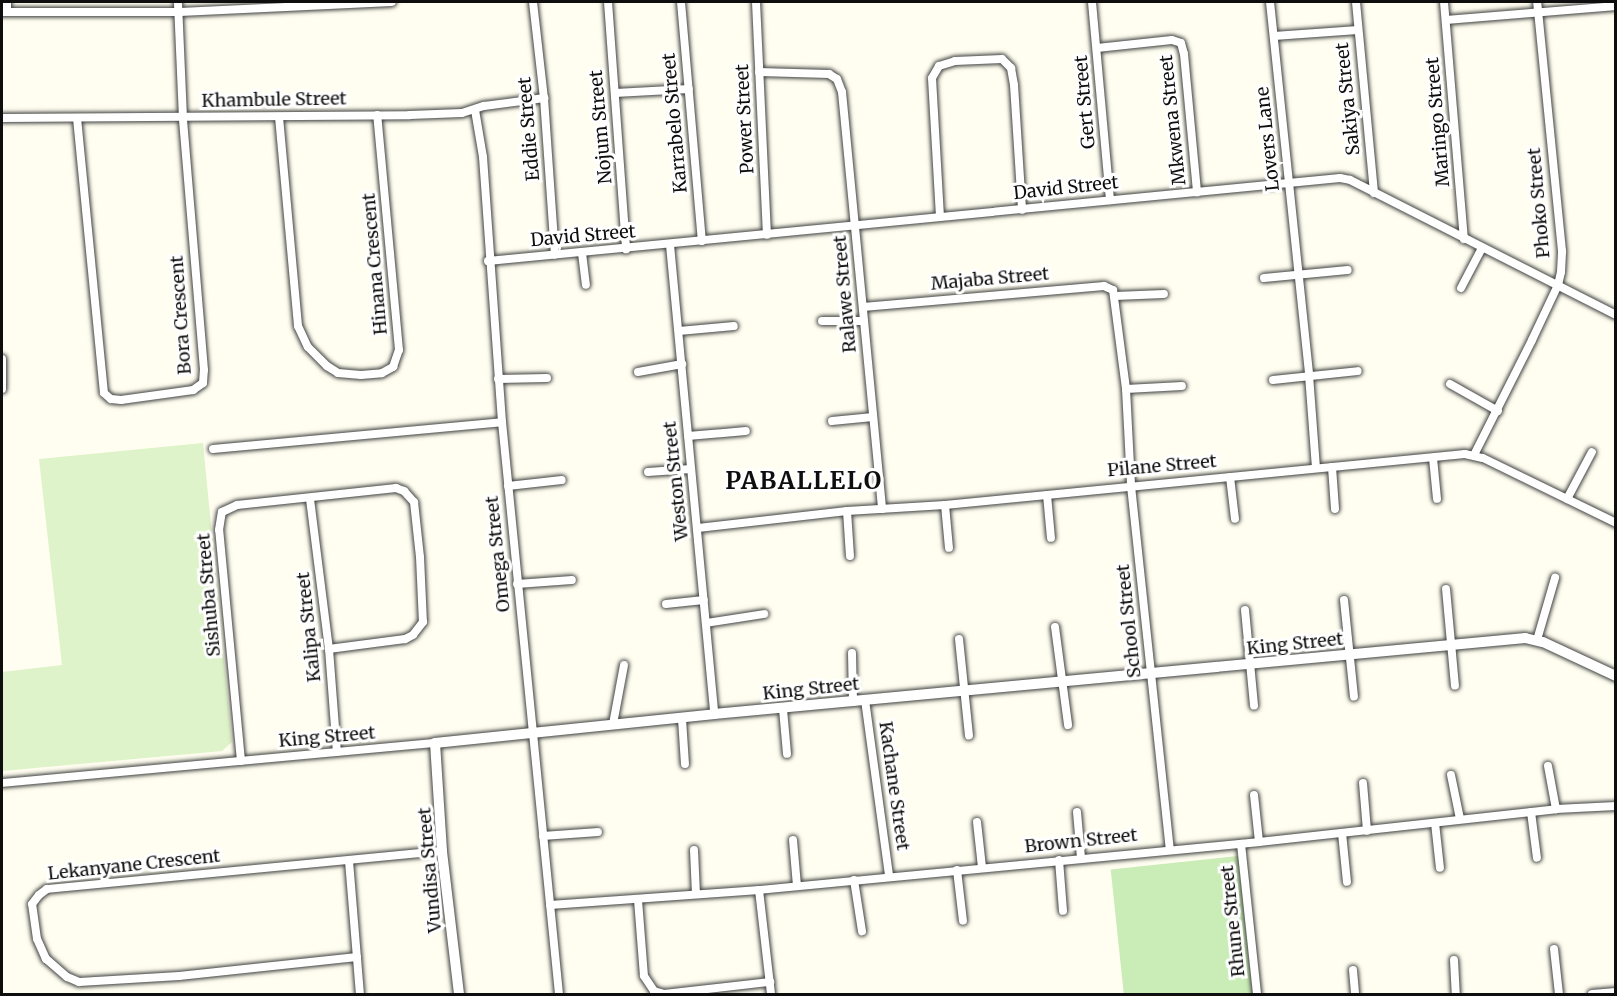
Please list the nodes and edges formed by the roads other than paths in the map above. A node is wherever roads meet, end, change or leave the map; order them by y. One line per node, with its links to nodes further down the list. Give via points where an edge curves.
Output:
1 (7, 2): 15 (street)
2 (178, 2): 16 (street)
3 (392, 2): 16 (street)
4 (533, 2): 24 (street, Eddie Street)
5 (608, 2): 23 (street, Nojum Street)
6 (681, 2): 22 (street, Karrabelo Street)
7 (756, 2): 21 (street, Power Street)
8 (1092, 2): 20 (street, Gert Street)
9 (1270, 2): 19 (street, Lovers Lane)
10 (1356, 2): 18 (street, Sakiya Street)
11 (1444, 2): 17 (street, Maringo Street)
12 (1537, 2): 14 (street, Phoko Street)
13 (1616, 6): 14 (street)
14 (1538, 11): 17 (street); 51 (street, Phoko Street, via 1562,251)
15 (4, 12): 16 (street)
16 (180, 12): 30 (street)
17 (1446, 20): 39 (street, Maringo Street)
18 (1358, 30): 19 (street); 33 (street, Sakiya Street)
19 (1274, 36): 31 (street, Lovers Lane)
20 (1097, 48): 32 (street, Mkwena Street, via 1172,40 1181,44); 34 (street, Gert Street)
21 (759, 72): 37 (street, Ralawe Street, via 821,72 835,77 846,109); 38 (street, Power Street)
22 (689, 89): 23 (street); 40 (street, Karrabelo Street)
23 (615, 93): 43 (street, Nojum Street)
24 (544, 98): 25 (street, Khambule Street); 45 (street, Eddie Street)
25 (475, 110): 26 (street, Khambule Street); 46 (street, Omega Street, via 483,157)
26 (377, 115): 27 (street, Khambule Street); 27 (street, Hinana Crescent, via 399,350 393,367 382,373 361,375 338,373 327,366 308,347 298,326)
27 (279, 117): 30 (street, Khambule Street)
28 (2, 118): 29 (street, Khambule Street)
29 (77, 118): 30 (street, Khambule Street); 30 (street, Bora Crescent, via 102,387 107,397 122,400 192,390 204,379)
30 (183, 118)
31 (1288, 182): 32 (street, David Street); 33 (street, David Street, via 1340,178); 48 (street, Lovers Lane)
32 (1197, 192): 34 (street, David Street)
33 (1374, 193): 39 (street, David Street)
34 (1110, 201): 35 (street, David Street)
35 (1022, 210): 36 (street, David Street); 36 (street, via 1014,84 1008,64 996,58 955,61 934,70)
36 (940, 217): 37 (street, David Street)
37 (855, 226): 38 (street, David Street); 55 (street, Ralawe Street)
38 (767, 234): 40 (street, David Street)
39 (1464, 239): 42 (street, David Street)
40 (702, 241): 41 (street, David Street)
41 (670, 245): 43 (street, David Street); 60 (street, Weston Street)
42 (1482, 248): 51 (street, David Street); 52 (street)
43 (626, 249): 44 (street, David Street)
44 (582, 253): 45 (street, David Street); 50 (street)
45 (555, 255): 46 (street, David Street)
46 (488, 261): 67 (street, Omega Street)
47 (1348, 270): 48 (street)
48 (1298, 274): 49 (street); 65 (street, Lovers Lane)
49 (1264, 278)
50 (586, 285)
51 (1558, 285): 56 (street, David Street); 73 (street, Phoko Street)
52 (1461, 288)
53 (1164, 294): 54 (street)
54 (1115, 296): 55 (street, Majaba Street, via 1111,288 1104,286); 72 (street, School Street)
55 (863, 307): 58 (street, Ralawe Street)
56 (1616, 315)
57 (822, 321): 58 (street)
58 (864, 321): 74 (street, Ralawe Street)
59 (734, 326): 60 (street)
60 (679, 331): 62 (street, Weston Street)
61 (2, 359): 71 (street)
62 (681, 364): 64 (street); 78 (street, Weston Street)
63 (1358, 371): 65 (street)
64 (638, 372)
65 (1310, 375): 68 (street); 84 (street, Lovers Lane)
66 (547, 378): 67 (street)
67 (498, 379): 76 (street, Omega Street)
68 (1273, 380)
69 (1450, 384): 73 (street)
70 (1182, 386): 72 (street)
71 (2, 389)
72 (1126, 389): 90 (street, School Street)
73 (1498, 411): 81 (street, Phoko Street)
74 (873, 417): 75 (street); 96 (street, Ralawe Street)
75 (832, 421)
76 (502, 422): 79 (street); 89 (street, Omega Street)
77 (746, 431): 78 (street)
78 (688, 436): 85 (street, Weston Street)
79 (213, 449)
80 (1592, 452): 94 (street)
81 (1474, 456): 82 (street, Pilane Street); 94 (street, Pilane Street)
82 (1433, 458): 83 (street, Pilane Street); 93 (street)
83 (1332, 467): 84 (street, Pilane Street); 97 (street)
84 (1316, 468): 87 (street, Pilane Street)
85 (691, 469): 86 (street); 101 (street, Weston Street)
86 (648, 472)
87 (1230, 477): 90 (street, Pilane Street); 99 (street)
88 (562, 480): 89 (street)
89 (508, 486): 107 (street, Omega Street)
90 (1131, 486): 91 (street, Pilane Street); 124 (street, School Street)
91 (1047, 495): 95 (street, Pilane Street); 102 (street)
92 (310, 499): 119 (street, Kalipa Street); 119 (street, Sishuba Street, via 396,488 414,502 423,622 405,639); 143 (street, Sishuba Street, via 237,505 226,508 219,520)
93 (1437, 499)
94 (1567, 499): 100 (street, Pilane Street)
95 (945, 506): 96 (street, Pilane Street); 103 (street)
96 (882, 509): 98 (street, Pilane Street)
97 (1335, 509)
98 (847, 511): 101 (street, Pilane Street); 104 (street)
99 (1235, 519)
100 (1616, 523)
101 (698, 528): 109 (street, Weston Street)
102 (1051, 538)
103 (949, 548)
104 (850, 556)
105 (1555, 578): 117 (street)
106 (572, 580): 107 (street)
107 (517, 584): 138 (street, Omega Street)
108 (1446, 590): 118 (street)
109 (705, 600): 111 (street); 114 (street, Weston Street)
110 (1344, 600): 121 (street)
111 (666, 604)
112 (1245, 610): 123 (street)
113 (764, 614): 114 (street)
114 (706, 623): 134 (street, Weston Street)
115 (1055, 627): 126 (street)
116 (959, 639): 128 (street)
117 (1538, 640): 118 (street, King Street); 125 (street, King Street)
118 (1451, 645): 121 (street, King Street); 127 (street)
119 (329, 649): 141 (street, Kalipa Street)
120 (852, 653): 131 (street)
121 (1350, 655): 123 (street, King Street); 129 (street)
122 (624, 665): 136 (street)
123 (1250, 665): 124 (street, King Street); 132 (street)
124 (1150, 674): 126 (street, King Street); 164 (street, School Street)
125 (1616, 676)
126 (1064, 682): 128 (street, King Street); 137 (street)
127 (1455, 686)
128 (964, 692): 130 (street, King Street); 139 (street)
129 (1354, 696)
130 (865, 700): 131 (street, King Street); 174 (street, Kachane Street)
131 (852, 702): 133 (street, King Street)
132 (1254, 706)
133 (783, 709): 134 (street, King Street); 142 (street)
134 (714, 714): 135 (street, King Street)
135 (681, 719): 136 (street, King Street); 144 (street)
136 (614, 724): 138 (street, King Street)
137 (1068, 725)
138 (533, 733): 140 (street, King Street); 160 (street, Omega Street)
139 (969, 735)
140 (435, 743): 141 (street, King Street); 166 (street, Vundisa Street)
141 (337, 752): 143 (street, King Street)
142 (788, 754)
143 (241, 761): 147 (street, King Street)
144 (685, 764)
145 (1548, 766): 151 (street)
146 (1451, 775): 154 (street)
147 (2, 783)
148 (1362, 783): 157 (street)
149 (1254, 795): 162 (street)
150 (1616, 806): 151 (street, Brown Street)
151 (1556, 809): 153 (street, Brown Street)
152 (1077, 812): 167 (street)
153 (1531, 812): 154 (street, Brown Street); 168 (street)
154 (1460, 819): 156 (street, Brown Street)
155 (977, 822): 171 (street)
156 (1435, 823): 157 (street, Brown Street); 172 (street)
157 (1367, 831): 159 (street, Brown Street)
158 (598, 832): 160 (street)
159 (1342, 833): 162 (street, Brown Street); 176 (street)
160 (543, 836): 181 (street, Omega Street)
161 (793, 840): 177 (street)
162 (1259, 842): 163 (street, Brown Street)
163 (1241, 844): 164 (street, Brown Street); 195 (street, Rhune Street)
164 (1170, 849): 167 (street, Brown Street)
165 (694, 850): 179 (street)
166 (442, 851): 170 (street, Lekanyane Crescent); 192 (street, Vundisa Street)
167 (1081, 858): 169 (street, Brown Street)
168 (1537, 858)
169 (1059, 860): 171 (street, Brown Street); 182 (street)
170 (350, 861): 186 (street); 186 (street, Lekanyane Crescent, via 47,889 35,898 32,916 46,959 79,982)
171 (982, 867): 173 (street, Brown Street)
172 (1440, 868)
173 (957, 870): 174 (street, Brown Street); 183 (street)
174 (889, 876): 175 (street, Brown Street)
175 (854, 880): 177 (street, Brown Street); 184 (street)
176 (1347, 882)
177 (797, 886): 178 (street, Brown Street)
178 (759, 890): 179 (street, Brown Street); 189 (street)
179 (696, 894): 180 (street, Brown Street)
180 (638, 900): 181 (street, Brown Street); 189 (street, via 644,976 654,991 664,994)
181 (550, 905): 193 (street, Omega Street)
182 (1064, 911)
183 (963, 921)
184 (862, 931)
185 (1554, 950): 198 (street)
186 (357, 957): 191 (street)
187 (1454, 960): 197 (street)
188 (1353, 970): 196 (street)
189 (770, 982): 194 (street)
190 (1616, 992): 199 (street)
191 (360, 994)
192 (459, 994)
193 (559, 994)
194 (771, 994)
195 (1257, 994)
196 (1355, 994)
197 (1456, 994)
198 (1558, 994)
199 (1592, 994)

